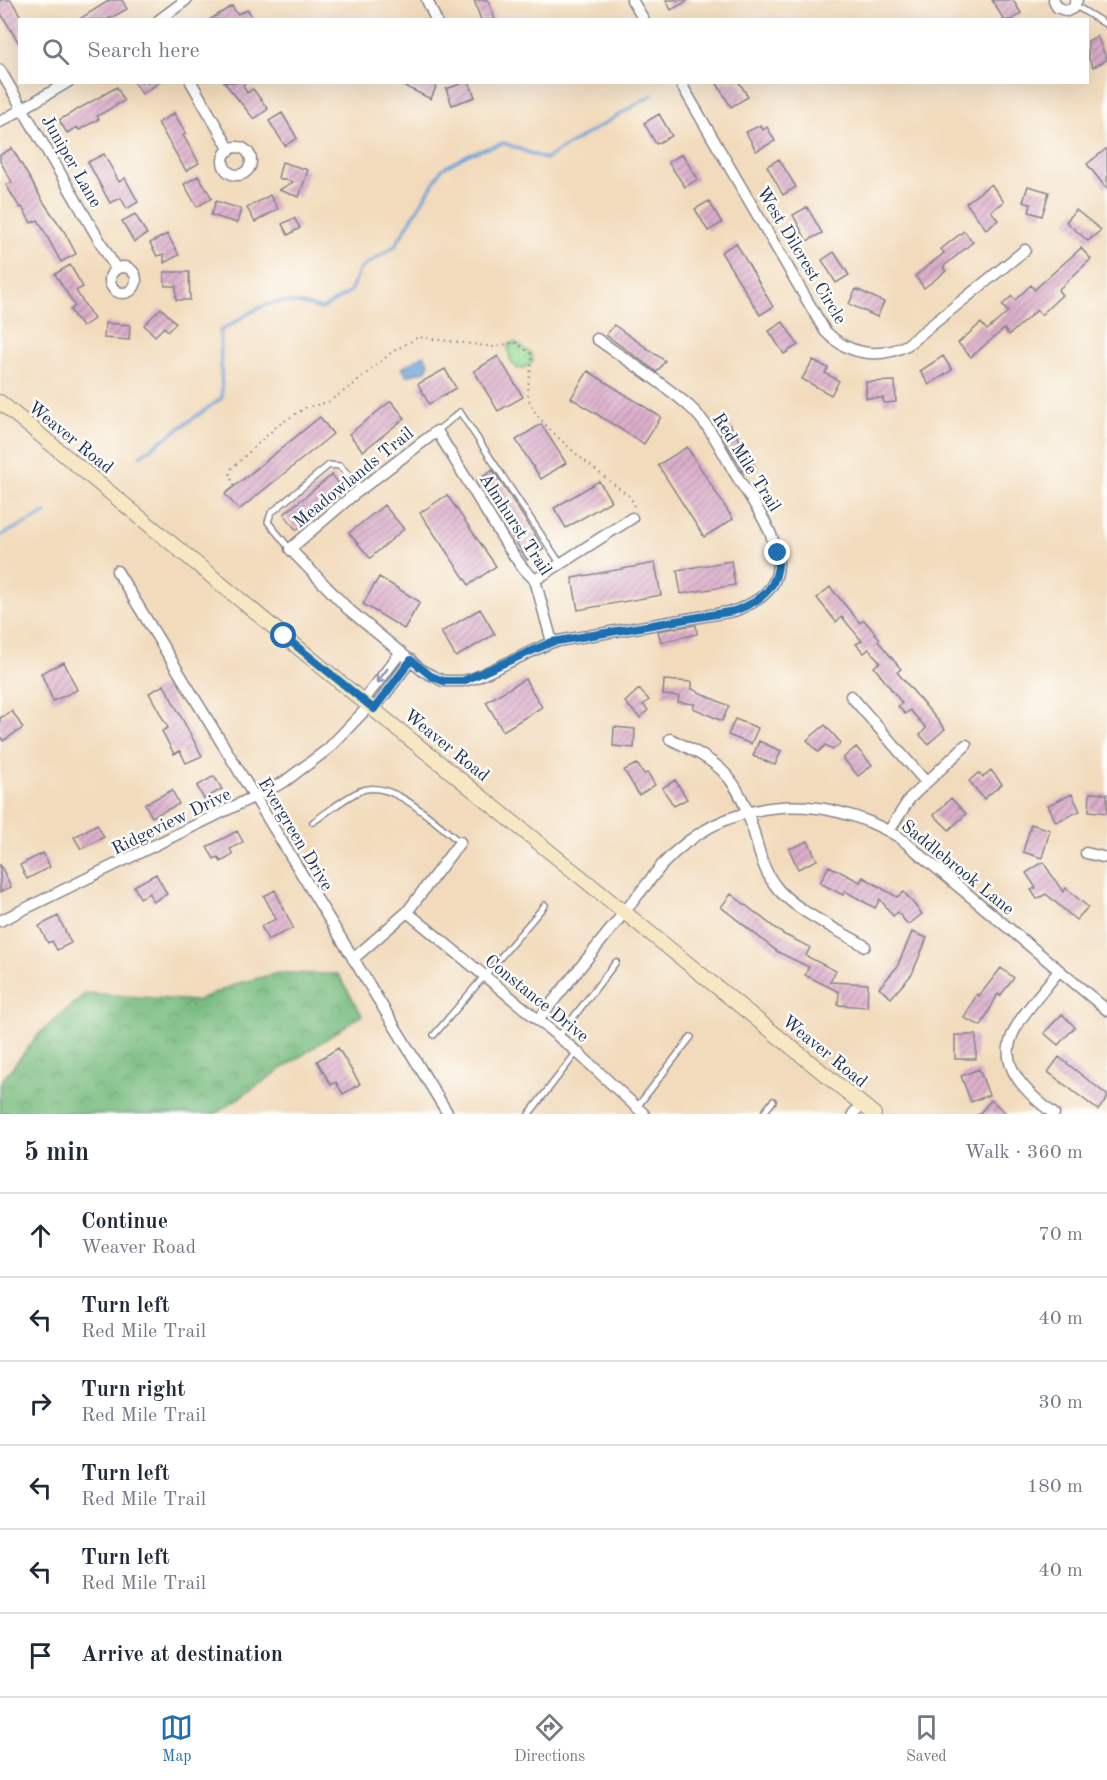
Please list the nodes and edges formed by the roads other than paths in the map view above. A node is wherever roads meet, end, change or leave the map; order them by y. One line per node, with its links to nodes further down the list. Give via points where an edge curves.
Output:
1 (186, 0): 6 (street)
2 (427, 0): 7 (street)
3 (632, 0): 8 (street)
4 (1054, 0): 5 (street, via 1063,11)
5 (1077, 3): 9 (lane)
6 (162, 18)
7 (435, 18)
8 (643, 18)
9 (1107, 25)
10 (0, 70): 14 (street, Juniper Lane)
11 (65, 84): 14 (street)
12 (192, 84): 16 (street)
13 (681, 84): 17 (street, West Dilcrest Circle, via 825,330 851,349 886,353 907,345)
14 (22, 110): 15 (street); 18 (street, Juniper Lane)
15 (0, 122)
16 (230, 150)
17 (1025, 250)
18 (116, 269)
19 (597, 339): 28 (street, Red Mile Trail, via 698,416 765,523 777,547 778,570 761,600 734,611)
20 (0, 402): 32 (main road, Weaver Road)
21 (437, 431): 22 (street, Meadowlands Trail); 25 (lane, via 460,412); 27 (street, Almhurst Trail, via 508,547)
22 (361, 489): 24 (street, Meadowlands Trail); 24 (lane, via 340,466 329,465 270,513 268,522)
23 (632, 518): 25 (street)
24 (290, 549): 29 (street, Red Mile Trail, via 348,609)
25 (560, 563): 27 (street)
26 (117, 571): 36 (street, Evergreen Drive)
27 (535, 580): 28 (street, Almhurst Trail)
28 (552, 642): 30 (street, Red Mile Trail, via 463,681 443,681)
29 (401, 652): 30 (street, Red Mile Trail); 32 (street, one-way to 32)
30 (411, 660): 32 (street)
31 (851, 696): 35 (street)
32 (369, 705): 36 (street, Ridgeview Drive, via 328,749 284,782); 45 (main road, Weaver Road)
33 (670, 739): 37 (street, via 715,762 734,783)
34 (966, 745): 35 (street)
35 (925, 782): 39 (street)
36 (254, 798): 46 (street, Ridgeview Drive); 48 (street, Evergreen Drive)
37 (748, 811): 39 (street, Saddlebrook Lane, via 774,806 819,808 859,817); 45 (street, Saddlebrook Lane, via 716,823 684,843); 47 (street, via 764,865 775,886)
38 (313, 822): 40 (lane, via 360,791 383,788 402,797)
39 (889, 831): 50 (street, Saddlebrook Lane)
40 (460, 842): 44 (street)
41 (1086, 853): 42 (street)
42 (1107, 858)
43 (545, 905): 51 (lane, via 494,968)
44 (406, 912): 48 (street); 51 (street, Constance Drive)
45 (626, 913): 53 (street, Saddlebrook Lane); 59 (main road, Weaver Road)
46 (0, 921)
47 (865, 946)
48 (353, 959): 61 (street, Evergreen Drive)
49 (616, 962): 55 (lane)
50 (1058, 972): 52 (street, Saddlebrook Lane); 65 (street, via 1011,1033 1007,1055 1014,1077)
51 (483, 975): 53 (street, Constance Drive); 54 (lane)
52 (1107, 1010)
53 (539, 1019): 55 (street, Constance Drive)
54 (434, 1035)
55 (558, 1036): 57 (street, Constance Drive)
56 (691, 1037): 60 (lane)
57 (578, 1052): 60 (street, Constance Drive); 62 (lane)
58 (773, 1101): 63 (lane)
59 (857, 1109): 64 (main road, Weaver Road)
60 (640, 1111)
61 (448, 1114)
62 (529, 1114)
63 (763, 1114)
64 (874, 1114)
65 (1053, 1114)

